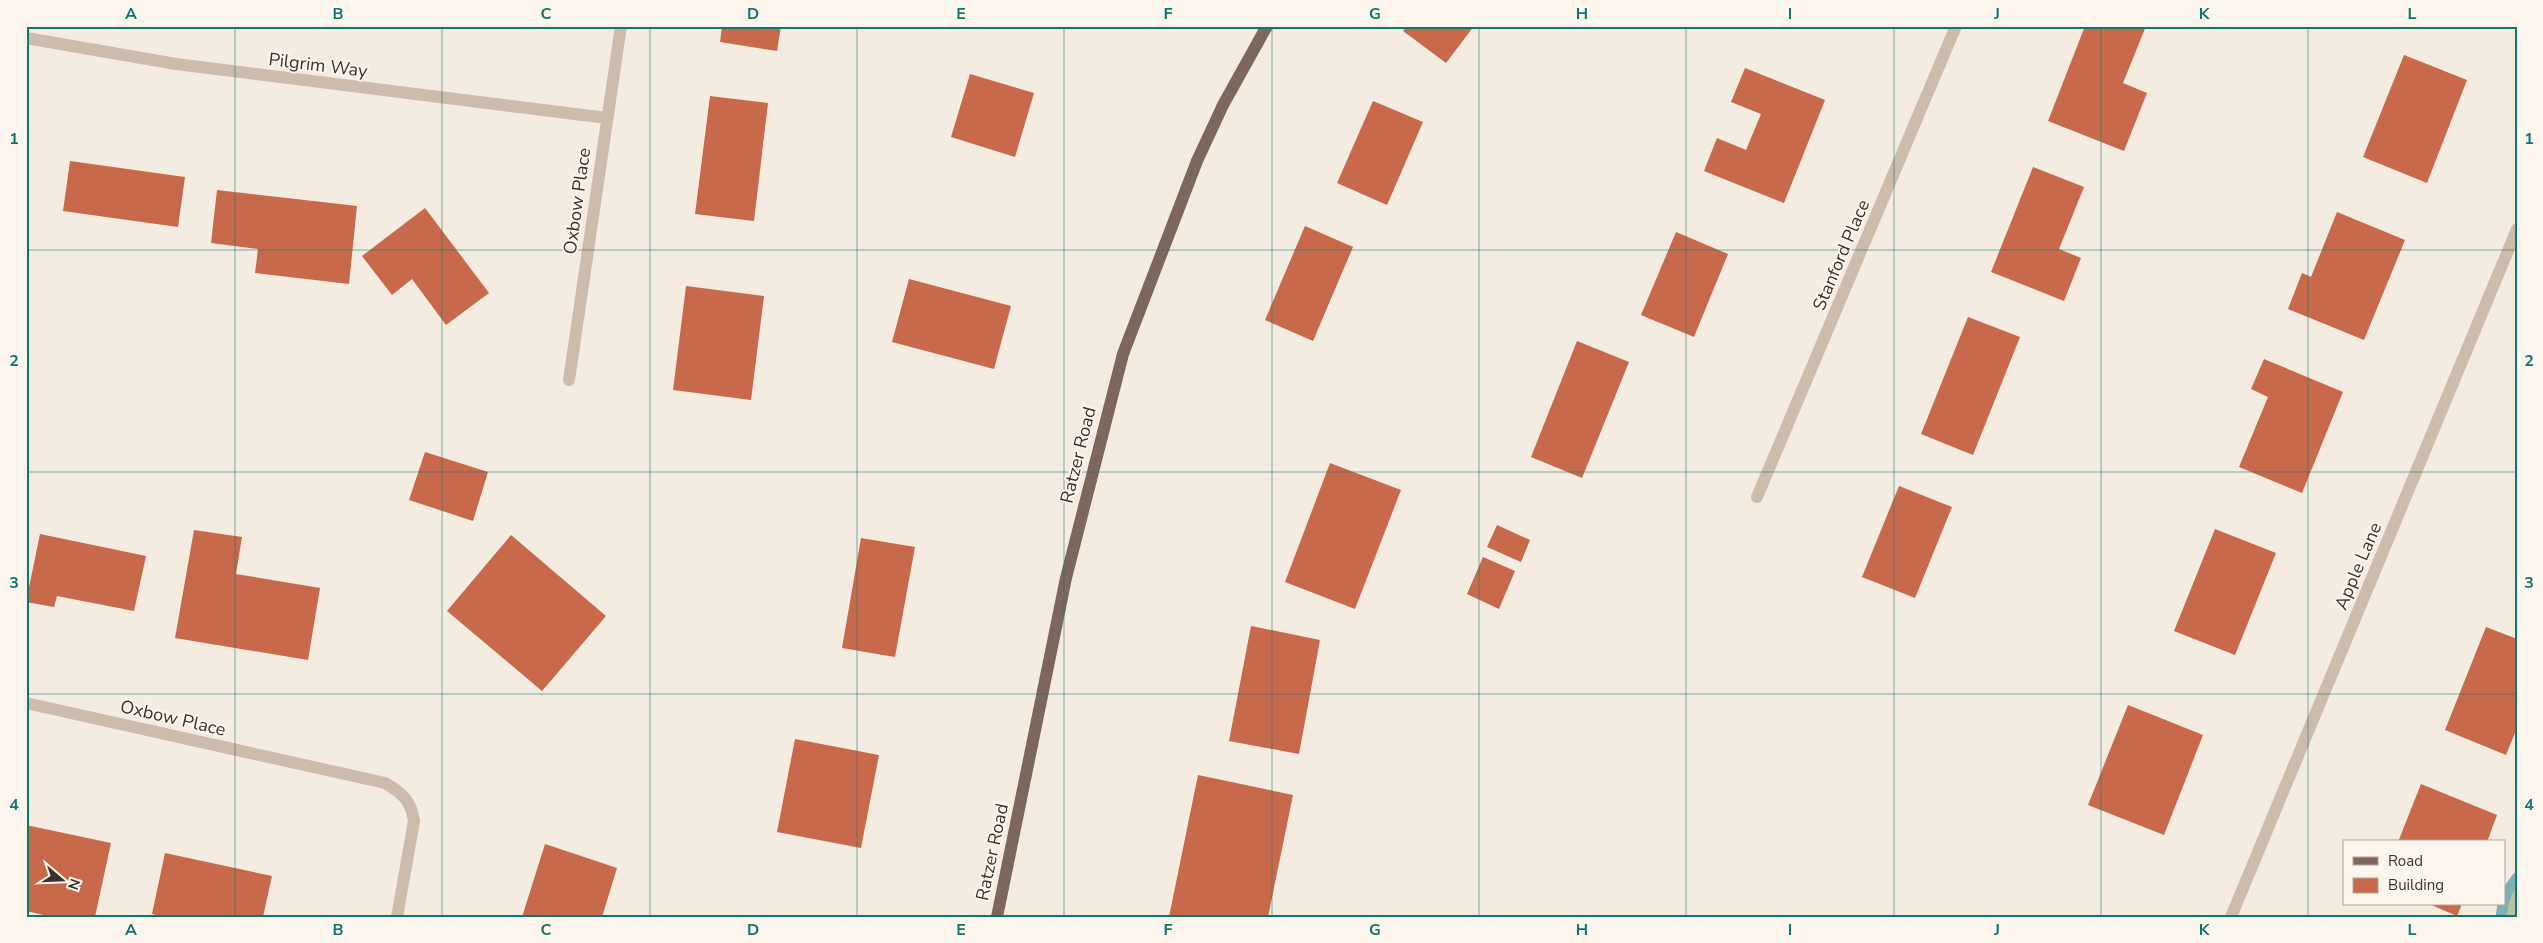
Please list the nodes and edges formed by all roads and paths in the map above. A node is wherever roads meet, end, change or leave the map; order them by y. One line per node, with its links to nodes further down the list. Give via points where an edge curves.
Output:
1 (621, 26): 5 (street, Oxbow Place)
2 (1266, 26): 11 (main road, Ratzer Road, via 1197,161 1123,354 1066,578)
3 (1956, 26): 8 (street, Stanford Place)
4 (26, 38): 5 (street, Pilgrim Way, via 176,64)
5 (607, 118): 7 (street, Oxbow Place)
6 (2517, 229): 12 (street, Apple Lane)
7 (569, 380)
8 (1757, 497)
9 (26, 703): 10 (street, Oxbow Place, via 385,783 401,792 412,806 414,820)
10 (397, 917)
11 (996, 917)
12 (2231, 917)

